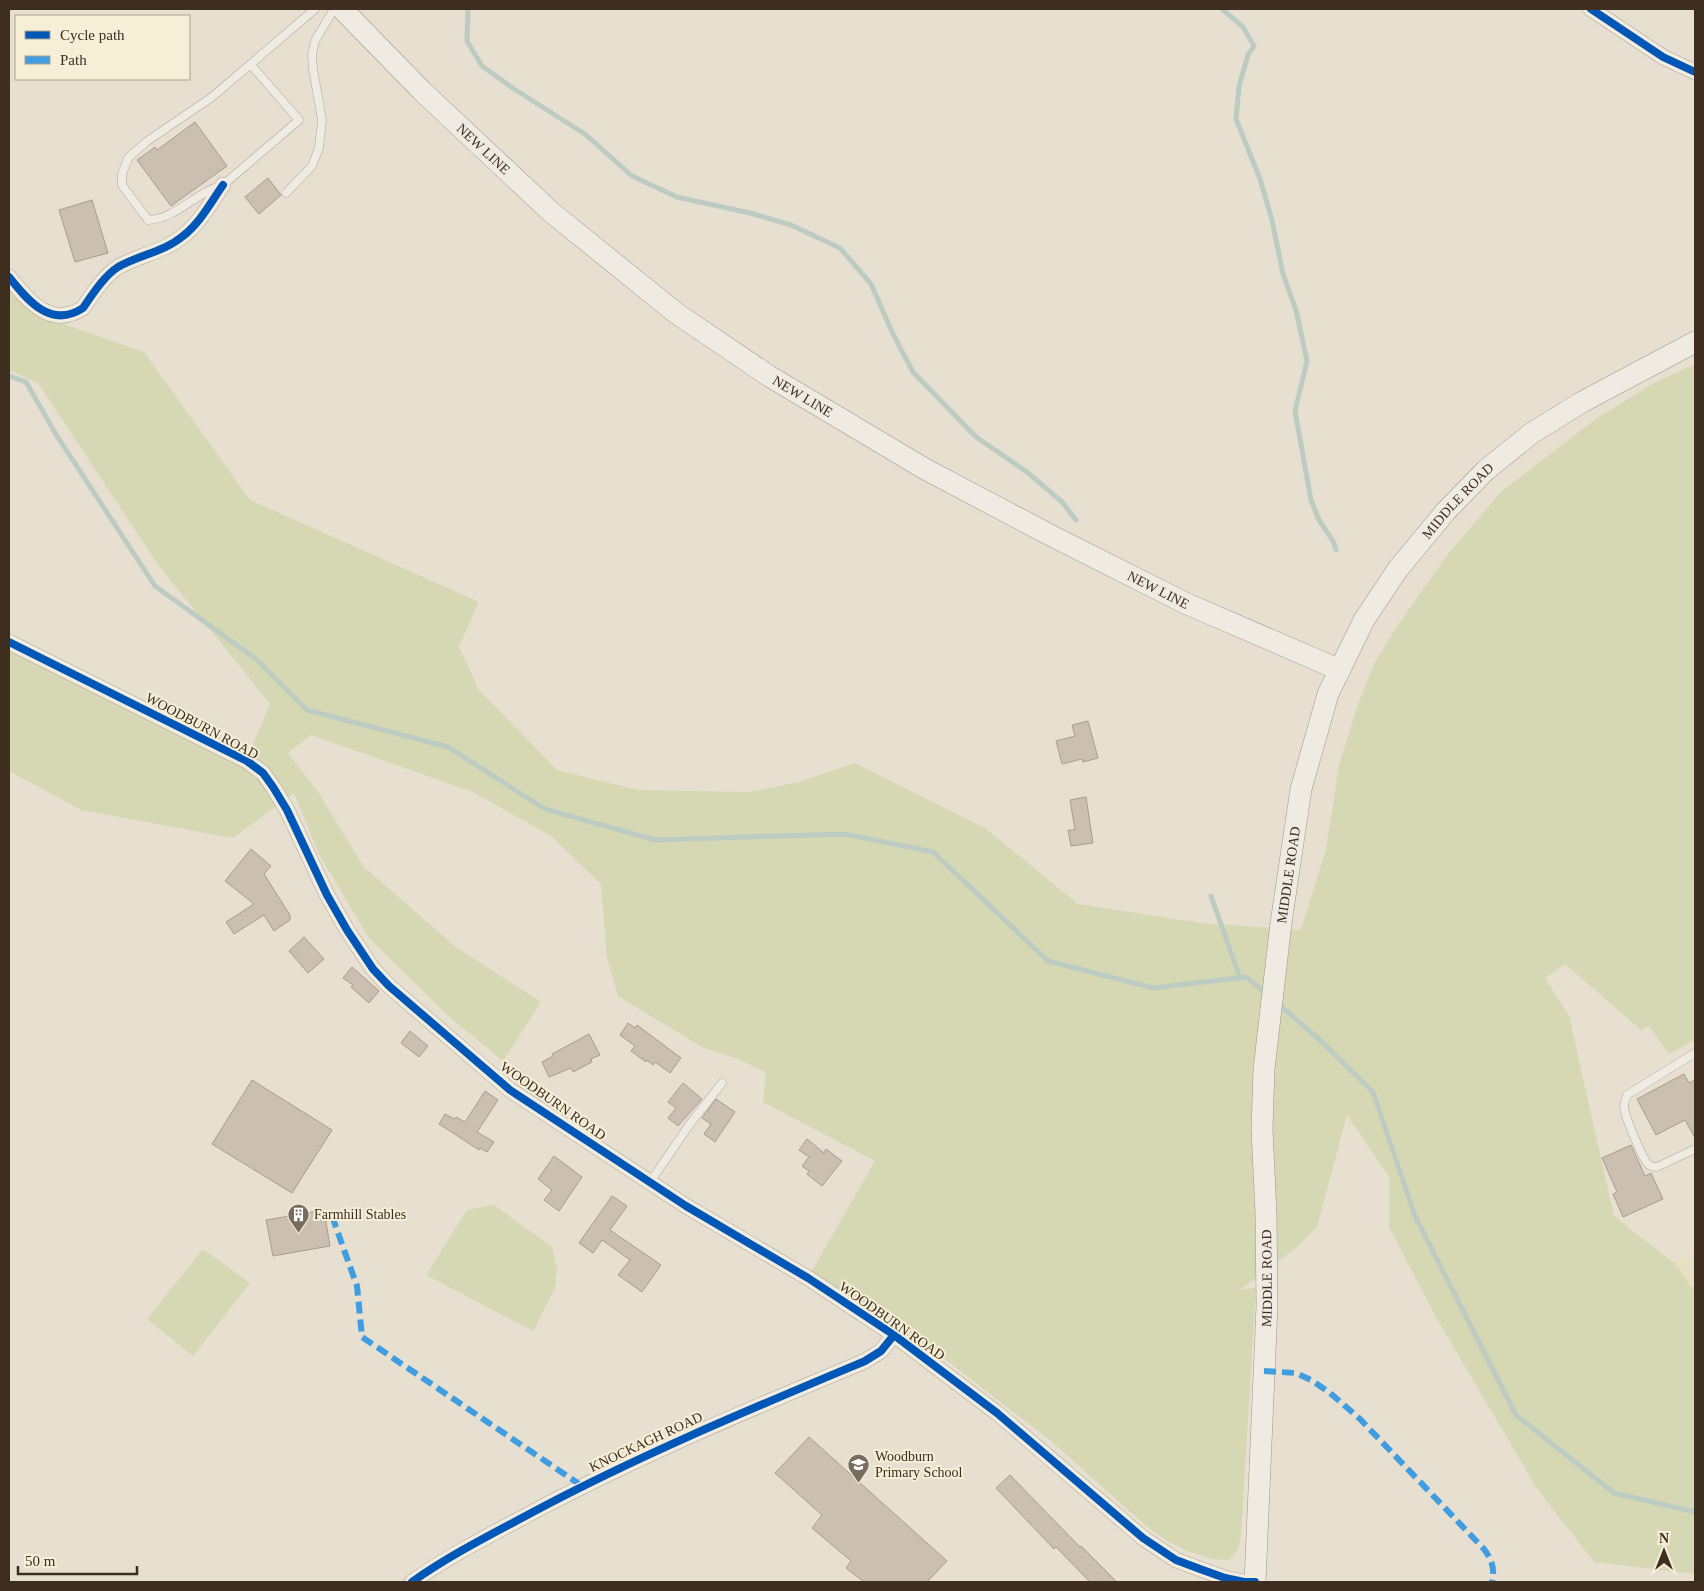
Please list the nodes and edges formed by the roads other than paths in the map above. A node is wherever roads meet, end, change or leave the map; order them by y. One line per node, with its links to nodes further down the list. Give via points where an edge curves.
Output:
1 (315, 9): 5 (lane)
2 (334, 9): 8 (lane, via 314,41 312,54 322,120 319,148 312,166)
3 (342, 9): 12 (main road, NEW LINE, via 422,92 551,212 676,313 769,376 924,468 1052,536 1185,602)
4 (1591, 9): 6 (street, via 1663,57)
5 (251, 65): 7 (lane, via 299,120); 7 (lane, via 212,97 146,142 128,158 122,174 122,185 148,220 160,219 210,188)
6 (1695, 72)
7 (223, 185): 9 (street, via 185,235 116,268 76,312 61,316 46,313)
8 (286, 193)
9 (9, 277)
10 (1695, 342): 12 (main road, MIDDLE ROAD, via 1582,402 1532,433 1486,470 1446,511 1398,569 1364,620)
11 (9, 642): 16 (street, WOODBURN ROAD, via 247,761 263,773 287,810 347,930 367,961 389,986 510,1090)
12 (1340, 670): 19 (main road, MIDDLE ROAD, via 1328,694 1301,790 1283,904 1264,1069 1262,1129 1267,1306)
13 (1695, 1053): 15 (lane, via 1627,1095 1624,1104 1625,1114 1647,1164 1657,1167)
14 (722, 1083): 16 (lane)
15 (1695, 1149)
16 (650, 1182): 17 (street, WOODBURN ROAD, via 808,1278)
17 (894, 1335): 18 (street, KNOCKAGH ROAD, via 881,1351 865,1361 699,1431 582,1486 438,1564); 19 (street, WOODBURN ROAD, via 997,1413 1143,1538 1176,1560 1226,1578)
18 (412, 1582)
19 (1255, 1582)

